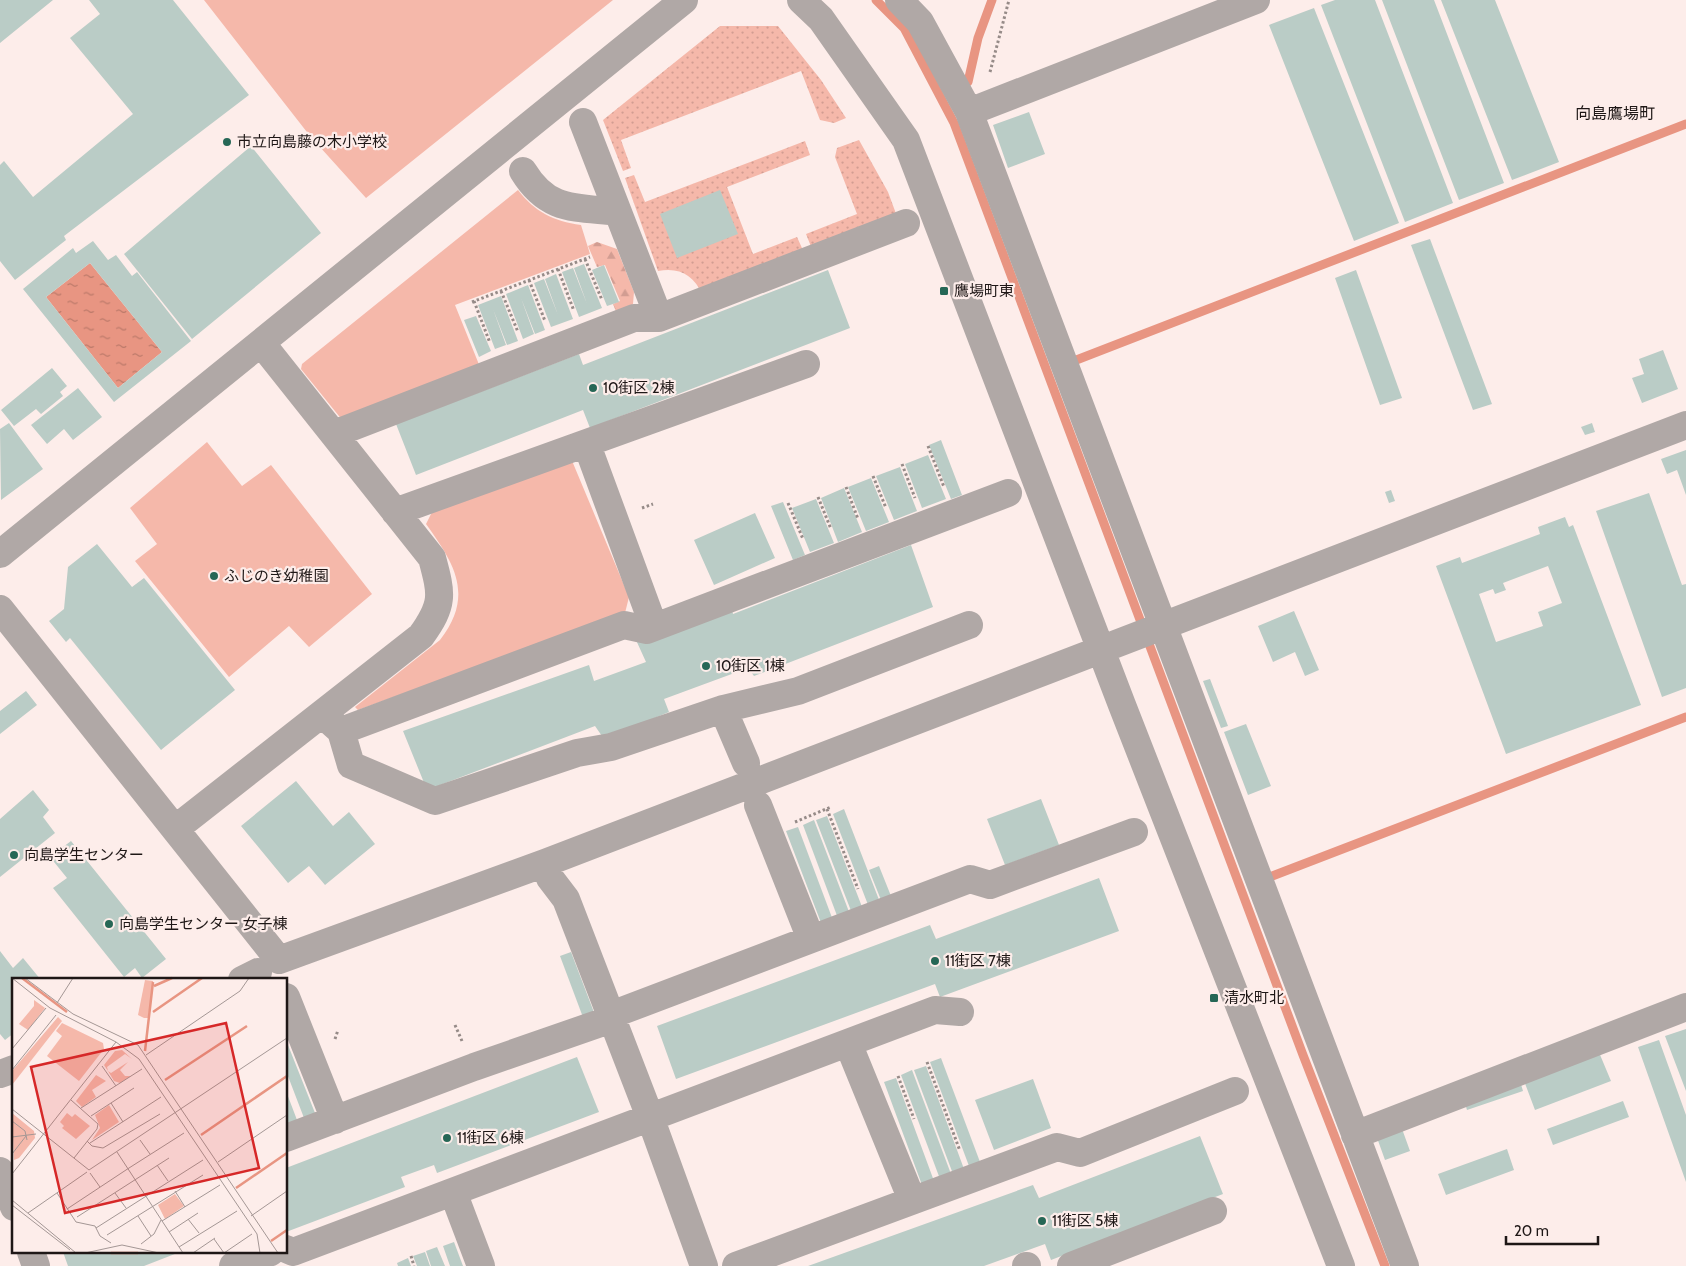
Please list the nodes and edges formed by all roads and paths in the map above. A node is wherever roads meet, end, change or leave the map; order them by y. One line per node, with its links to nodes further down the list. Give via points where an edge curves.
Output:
1 (684, 0): 17 (street)
2 (801, 0): 38 (street, via 821,19 906,140)
3 (899, 0): 6 (street, via 920,22)
4 (1009, 0): 6 (path)
5 (1256, 0): 6 (street)
6 (976, 109): 37 (street, via 1064,365)
7 (583, 122): 9 (street)
8 (523, 171): 9 (street, via 535,189 559,205)
9 (618, 212): 14 (street)
10 (906, 223): 14 (street)
11 (558, 269): 12 (path); 15 (path, via 588,258); 16 (path)
12 (529, 280): 13 (path); 18 (path)
13 (501, 291): 19 (path); 21 (path, via 473,302)
14 (659, 318): 15 (street, via 634,318)
15 (612, 326): 16 (street)
16 (584, 338): 18 (street)
17 (262, 344): 23 (street); 32 (street)
18 (556, 348): 19 (street)
19 (529, 359): 21 (street)
20 (806, 364): 24 (street)
21 (501, 370): 23 (street)
22 (1686, 425): 37 (street)
23 (334, 434): 29 (street)
24 (587, 445): 29 (street); 36 (street)
25 (928, 446): 30 (path)
26 (902, 464): 31 (path)
27 (1008, 493): 30 (street)
28 (788, 503): 33 (path)
29 (395, 512): 40 (street, via 432,558 441,589 436,615 421,636)
30 (954, 514): 31 (street)
31 (925, 524): 33 (street)
32 (0, 554)
33 (814, 567): 36 (street)
34 (0, 609): 43 (street)
35 (969, 625): 39 (street, via 798,691)
36 (654, 627): 40 (street, via 647,630 624,625)
37 (1150, 632): 38 (street); 61 (street, via 1259,881)
38 (1100, 650): 46 (street); 80 (street)
39 (723, 709): 40 (street, via 611,746 577,753 435,801 351,765); 41 (street)
40 (331, 722): 43 (street)
41 (746, 763)
42 (758, 805): 45 (street)
43 (175, 829): 49 (street)
44 (1134, 832): 47 (street, via 990,885 970,879)
45 (769, 833): 47 (path, via 829,808); 48 (street)
46 (545, 863): 49 (street); 53 (street, via 550,878 566,899)
47 (869, 917): 48 (street)
48 (811, 939): 53 (street)
49 (259, 971)
50 (288, 1002): 60 (street)
51 (1686, 1007): 61 (street)
52 (960, 1012): 54 (street, via 935,1010)
53 (612, 1017): 59 (street); 60 (street)
54 (848, 1043): 59 (street); 66 (street)
55 (927, 1062): 64 (path)
56 (12, 1070): 57 (street)
57 (0, 1074)
58 (1235, 1091): 64 (street, via 1080,1153 1057,1147)
59 (650, 1117): 65 (street); 77 (street)
60 (335, 1120): 62 (street)
61 (1355, 1135): 81 (street)
62 (288, 1137)
63 (0, 1171): 67 (street)
64 (970, 1179): 66 (street)
65 (453, 1192): 69 (street, via 293,1252); 76 (street)
66 (912, 1200): 78 (street)
67 (12, 1202)
68 (1212, 1211): 79 (street)
69 (288, 1250)
70 (32, 1254): 73 (street)
71 (266, 1254): 74 (street)
72 (411, 1256): 75 (path)
73 (36, 1266)
74 (233, 1266)
75 (414, 1266)
76 (481, 1266)
77 (704, 1266)
78 (736, 1266)
79 (1071, 1266)
80 (1341, 1266)
81 (1405, 1266)

